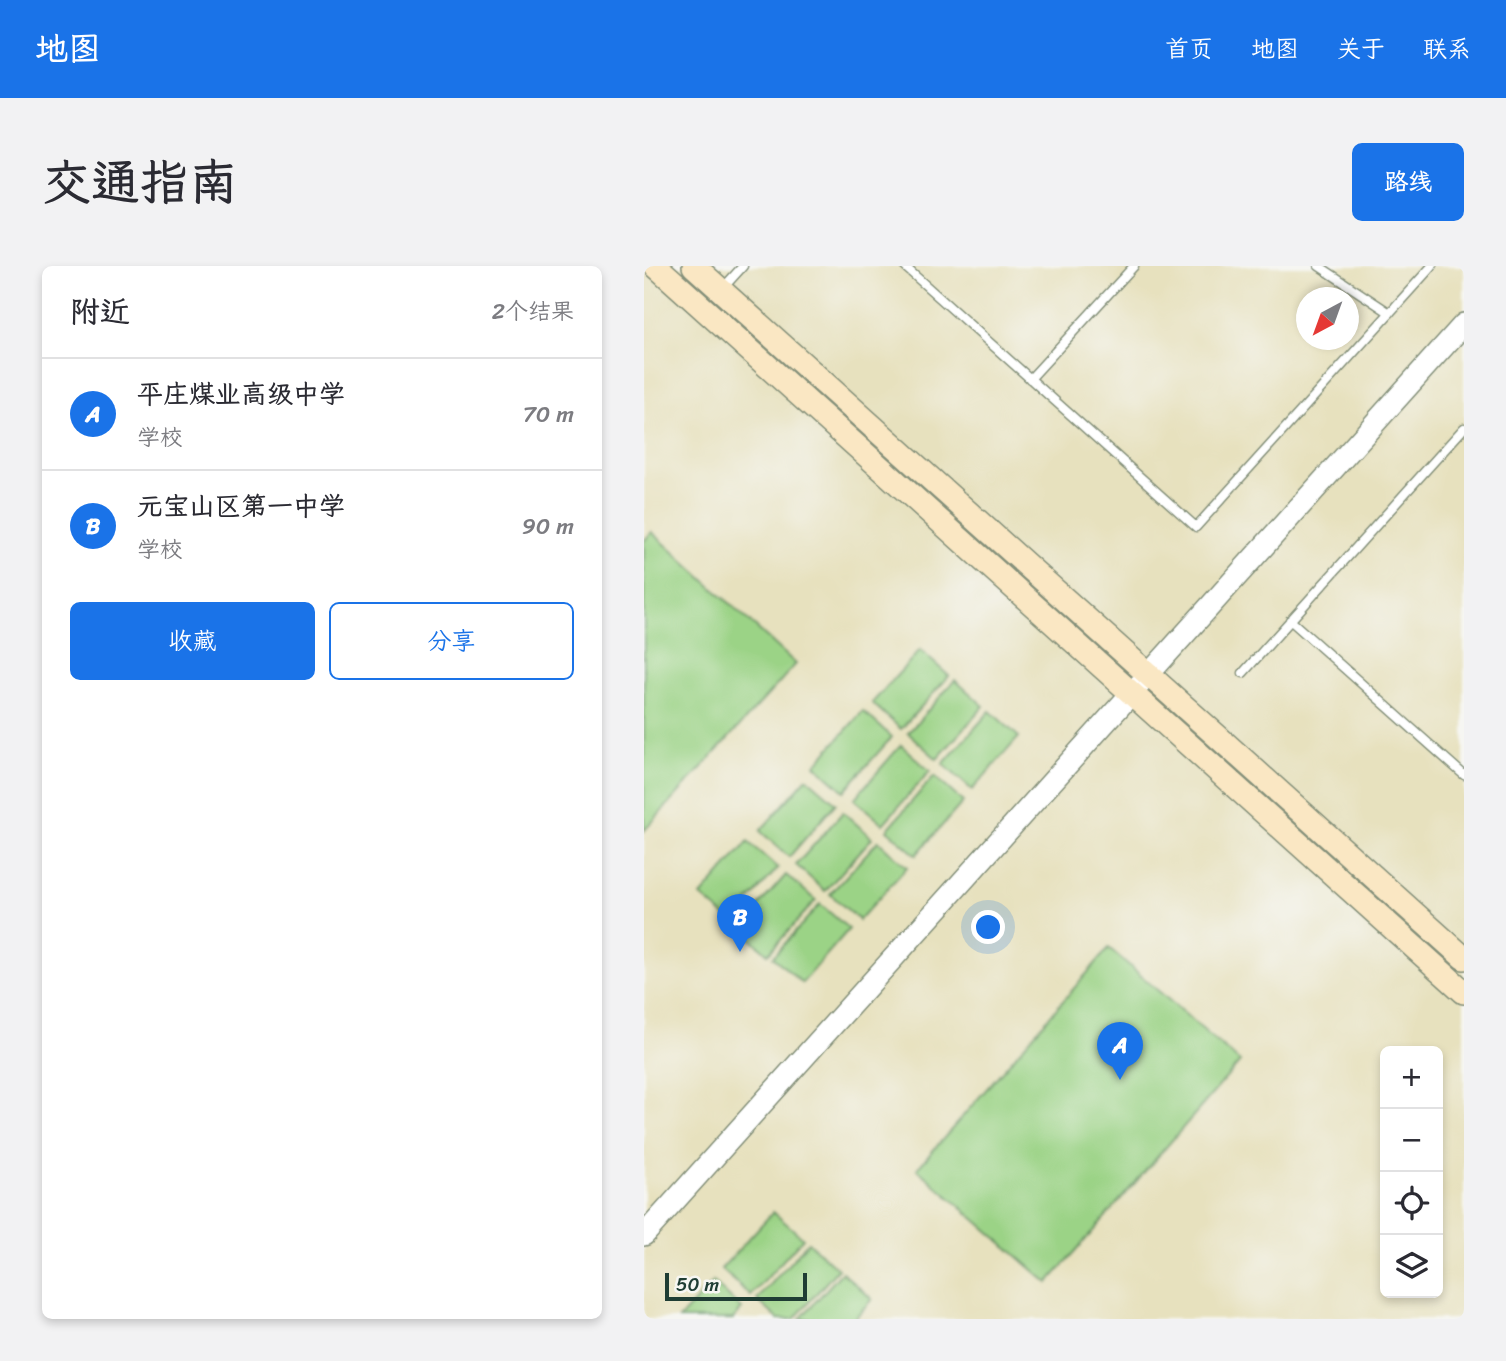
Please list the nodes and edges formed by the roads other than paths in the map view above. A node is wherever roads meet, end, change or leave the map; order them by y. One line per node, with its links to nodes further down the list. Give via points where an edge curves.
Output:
1 (656, 266): 16 (main road)
2 (694, 266): 8 (main road)
3 (743, 266): 8 (lane)
4 (904, 266): 11 (lane)
5 (1133, 266): 11 (lane)
6 (1319, 266): 9 (lane)
7 (1432, 266): 9 (lane)
8 (721, 290): 15 (main road)
9 (1390, 313): 11 (lane, via 1196,527)
10 (1464, 324): 15 (street)
11 (1030, 379)
12 (1464, 428): 13 (lane)
13 (1290, 620): 14 (lane); 17 (lane)
14 (1243, 673)
15 (1148, 674): 16 (street); 18 (main road)
16 (1131, 693): 19 (main road); 20 (street)
17 (1464, 775)
18 (1464, 958)
19 (1464, 992)
20 (644, 1235)

